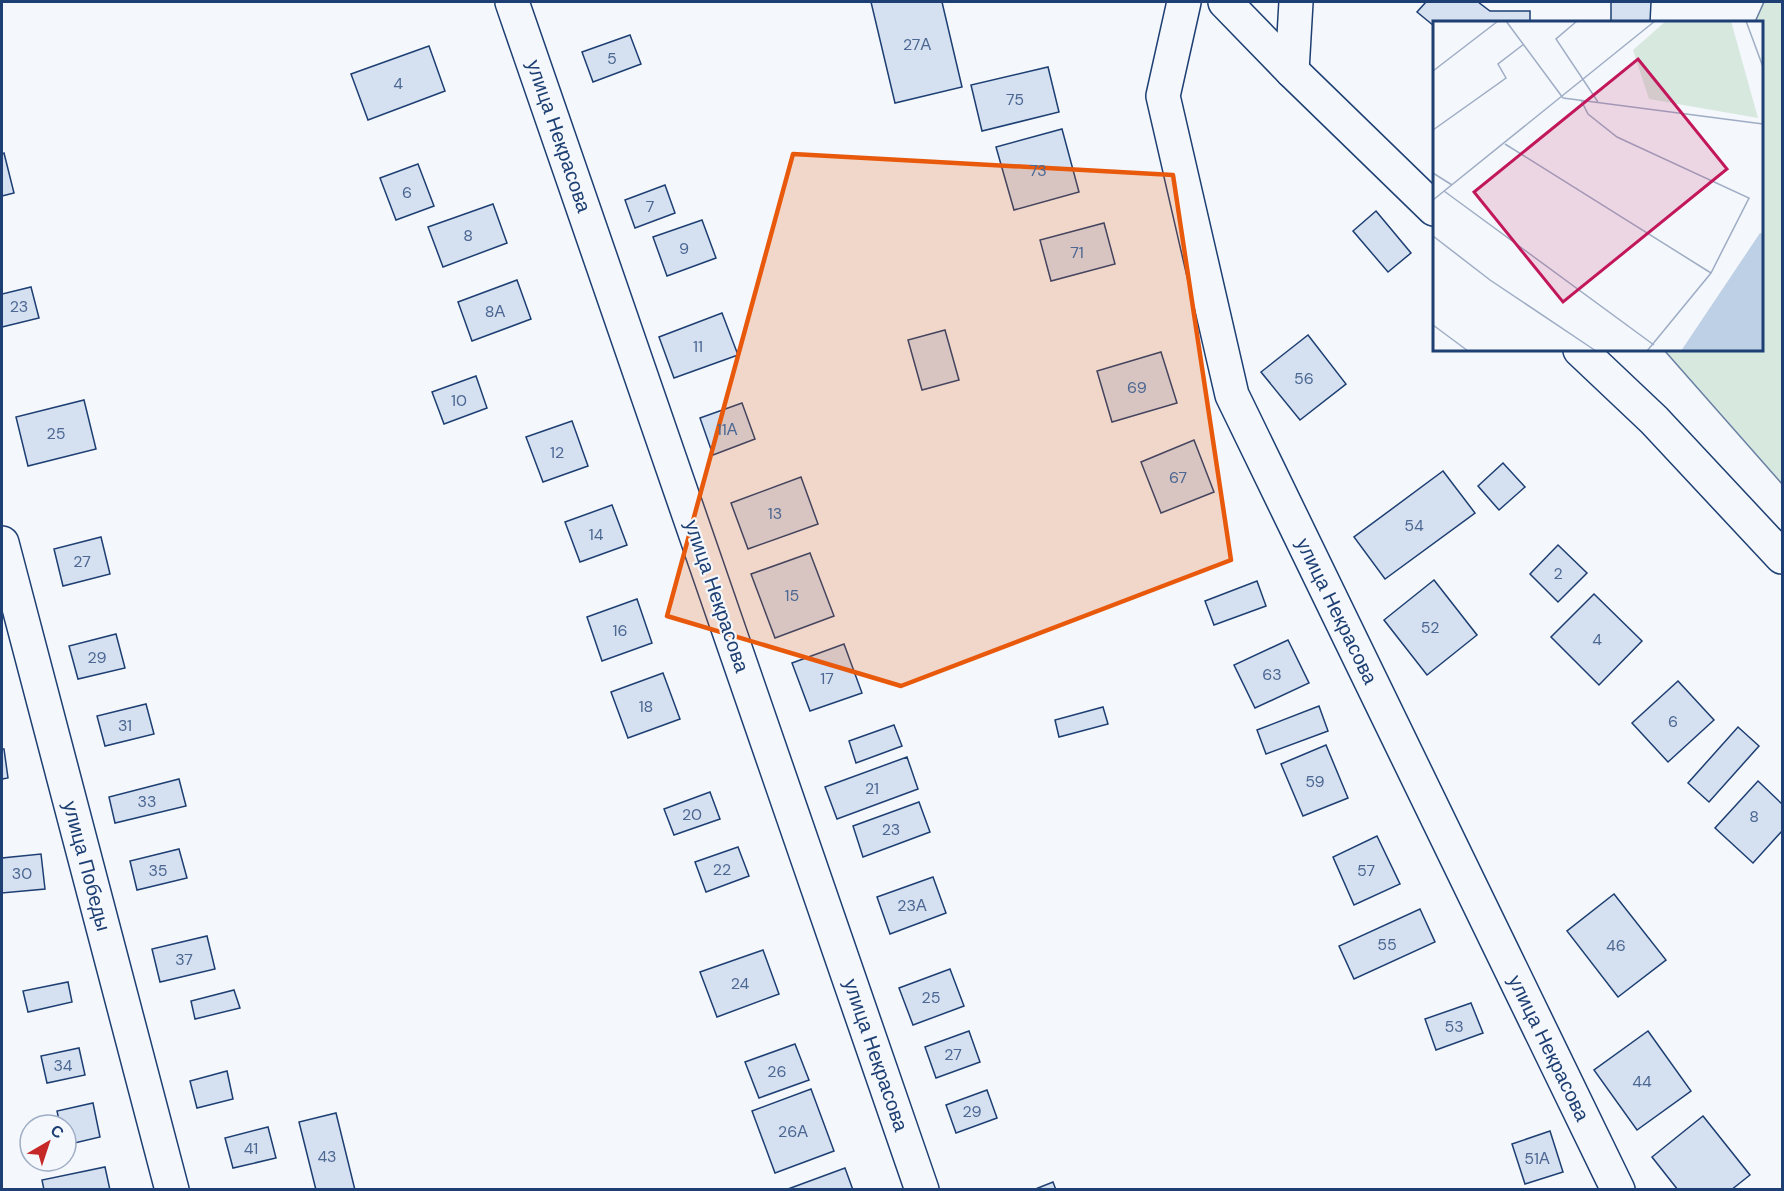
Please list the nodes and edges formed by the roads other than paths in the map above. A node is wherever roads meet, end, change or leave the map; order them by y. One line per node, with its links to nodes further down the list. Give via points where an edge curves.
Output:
1 (512, 2): 11 (street, улица Некрасова)
2 (1184, 2): 12 (street, улица Некрасова, via 1163,96 1232,395)
3 (1225, 2): 5 (street)
4 (1296, 2): 5 (street)
5 (1292, 71): 6 (street)
6 (1433, 207)
7 (1581, 351): 9 (street, via 1654,420)
8 (2, 543): 10 (street, улица Победы)
9 (1782, 557)
10 (172, 1190)
11 (922, 1190)
12 (1618, 1190)

